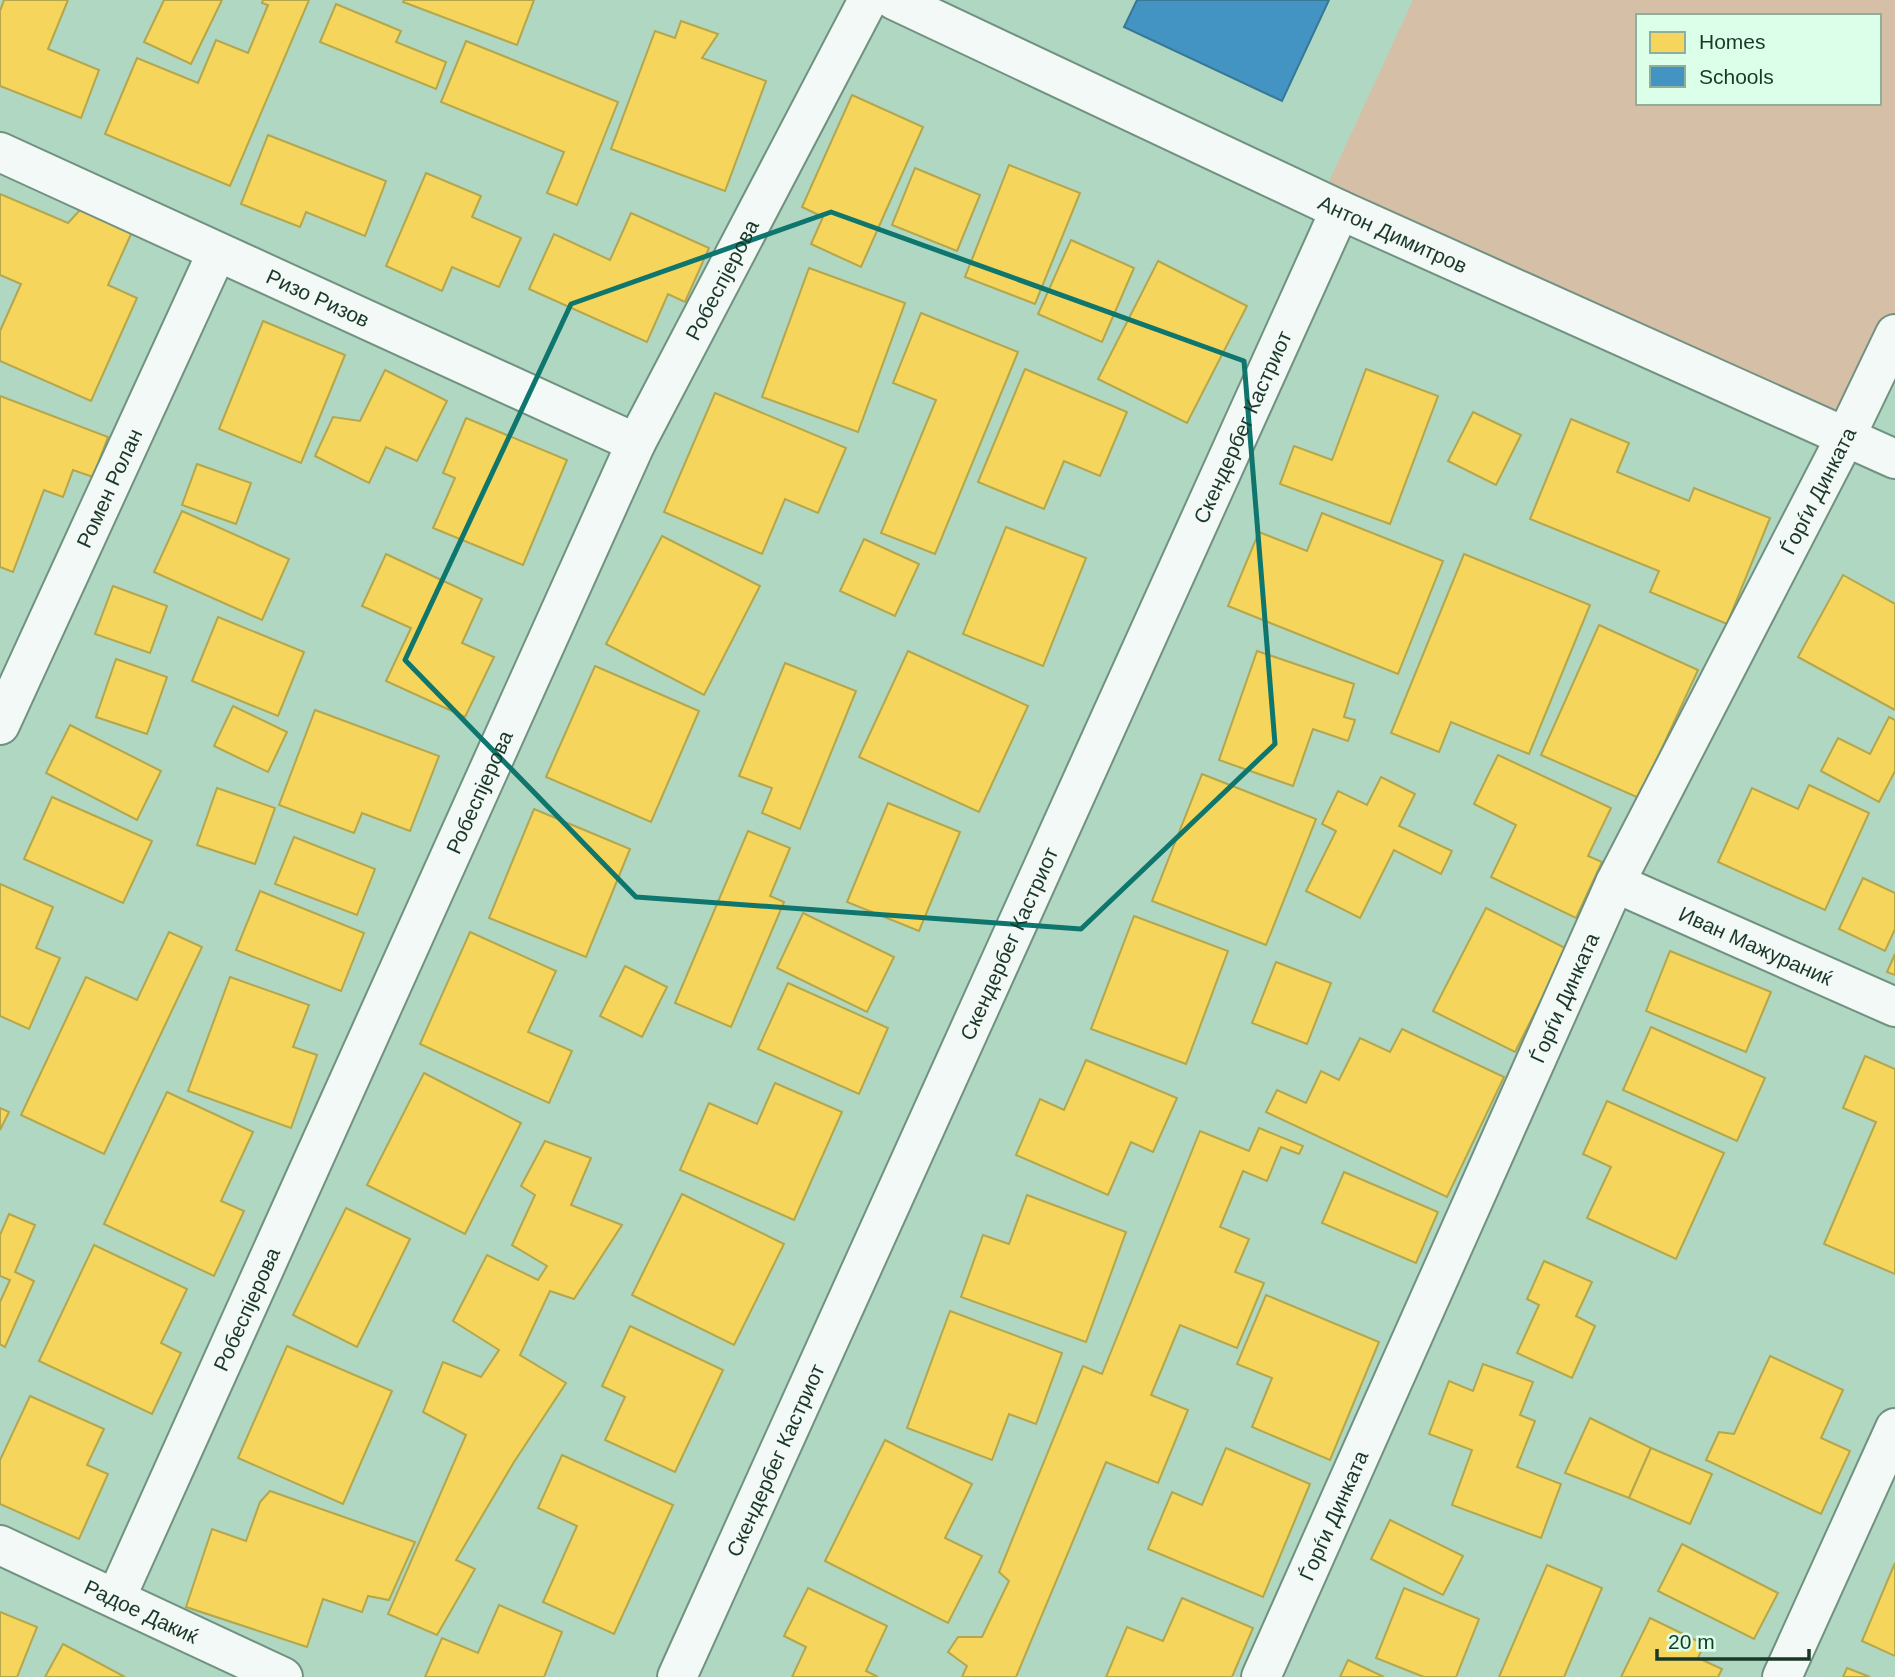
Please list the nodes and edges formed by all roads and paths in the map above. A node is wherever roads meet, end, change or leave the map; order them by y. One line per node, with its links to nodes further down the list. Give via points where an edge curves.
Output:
1 (868, 0): 8 (street, Робеспјерова)
2 (894, 0): 4 (street, Антон Димитров)
3 (0, 152): 5 (street, Ризо Ризов)
4 (1340, 210): 7 (street, Антон Димитров); 17 (street, Скендербег Кастриот)
5 (217, 252): 8 (street, Ризо Ризов); 10 (street, Ромен Ролан)
6 (1895, 334): 7 (street, Ѓорѓи Динката)
7 (1846, 436): 9 (street, Антон Димитров); 11 (street, Ѓорѓи Динката)
8 (636, 443): 15 (street, Робеспјерова)
9 (1895, 459)
10 (0, 725)
11 (1615, 883): 12 (street, Иван Мажураниќ); 18 (street, Ѓорѓи Динката)
12 (1895, 1007)
13 (1895, 1428): 19 (street)
14 (0, 1545): 15 (street, Радое Дакиќ)
15 (116, 1598): 16 (street, Радое Дакиќ)
16 (283, 1677)
17 (677, 1677)
18 (1261, 1677)
19 (1782, 1677)

